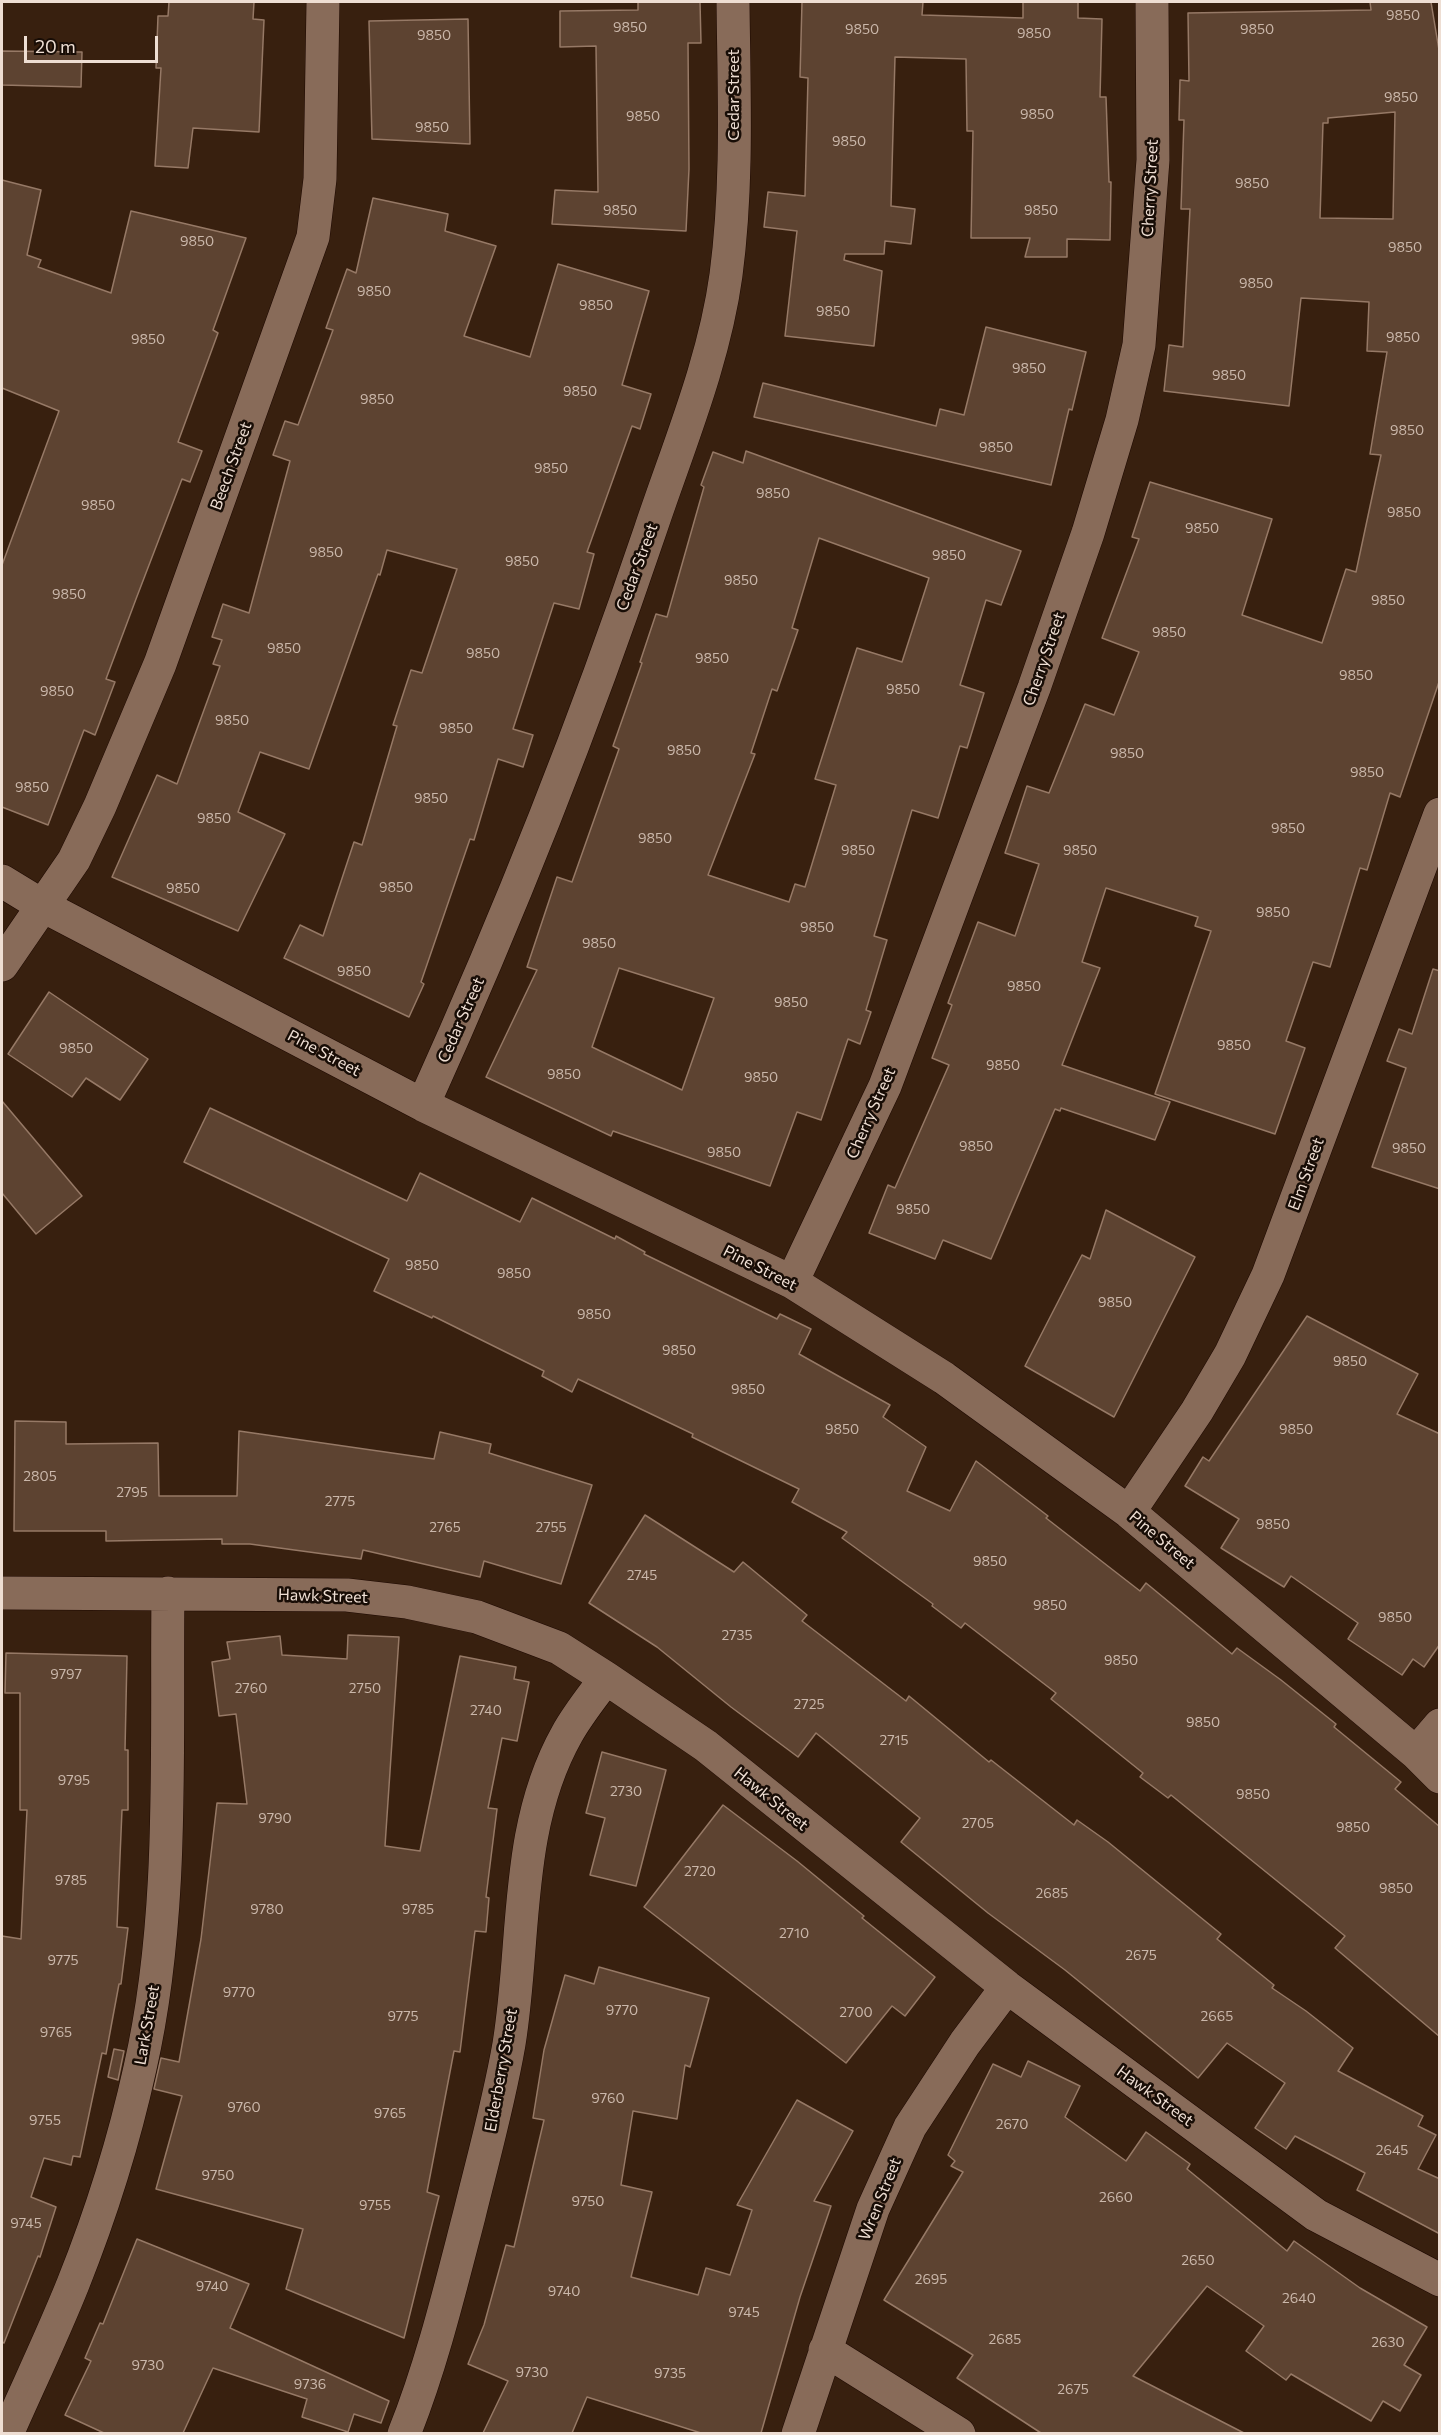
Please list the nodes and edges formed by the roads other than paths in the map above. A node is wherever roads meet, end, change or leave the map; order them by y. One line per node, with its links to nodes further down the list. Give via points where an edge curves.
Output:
1 (323, 2): 7 (street, Beech Street, via 320,179 313,237 160,664 74,860)
2 (734, 2): 9 (street, Cedar Street, via 734,190 726,277 707,362 636,571 525,870)
3 (1152, 2): 10 (street, Cherry Street, via 1151,183 1139,345 1122,420 1034,688 885,1086)
4 (1440, 814): 6 (street, Elm Street)
5 (2, 881): 7 (street, Pine Street)
6 (1427, 885): 11 (street, Elm Street, via 1268,1275 1225,1364)
7 (43, 906): 8 (street, Beech Street); 9 (street, Pine Street)
8 (2, 965)
9 (423, 1105): 10 (street, Pine Street)
10 (792, 1282): 11 (street, Pine Street, via 944,1378)
11 (1129, 1512): 16 (street, Pine Street)
12 (2, 1593): 13 (street, Hawk Street)
13 (168, 1593): 14 (street, Hawk Street, via 347,1595 407,1602 477,1617 559,1648); 21 (street, Lark Street, via 165,1869 155,1983 140,2067 99,2213 73,2284)
14 (606, 1678): 18 (street, Hawk Street, via 706,1746); 22 (street, Elderberry Street, via 567,1734 545,1785 534,1825 509,2043 500,2087 455,2271 418,2399)
15 (1440, 1725): 16 (street)
16 (1416, 1753): 17 (street, Pine Street)
17 (1440, 1778)
18 (1007, 1987): 19 (street, Hawk Street, via 1316,2215); 20 (street, Wren Street, via 910,2127 873,2209)
19 (1440, 2280)
20 (825, 2350): 23 (street, Wren Street); 24 (street)
21 (7, 2433)
22 (404, 2433)
23 (798, 2433)
24 (959, 2433)

